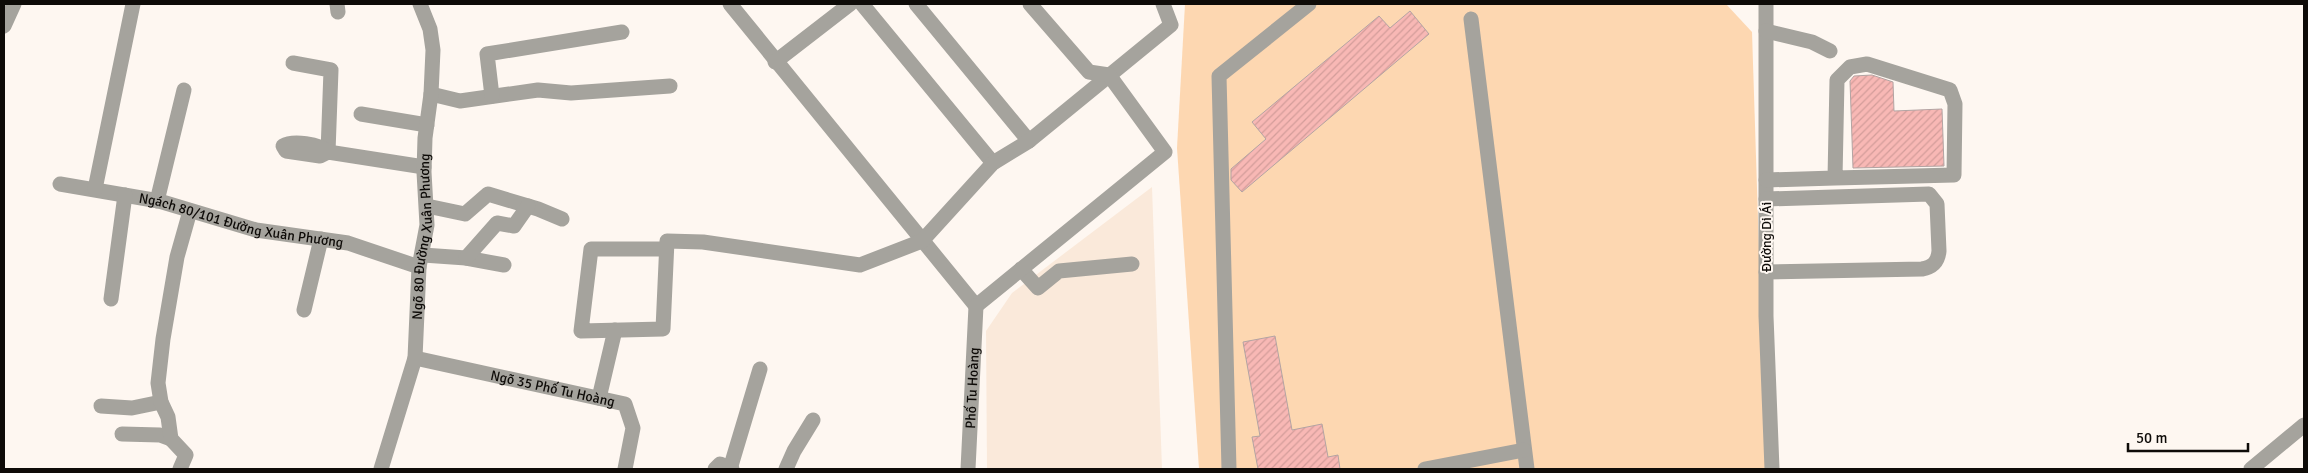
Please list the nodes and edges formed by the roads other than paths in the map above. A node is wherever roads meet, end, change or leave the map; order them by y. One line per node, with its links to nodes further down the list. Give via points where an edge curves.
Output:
1 (133, 4): 32 (street)
2 (420, 4): 20 (street, Ngõ 80 Đường Xuân Phương, via 430,29 433,50)
3 (730, 4): 15 (street)
4 (850, 4): 15 (street)
5 (862, 4): 27 (street)
6 (916, 4): 24 (street)
7 (1030, 4): 17 (street, via 1089,72)
8 (1163, 4): 17 (street, via 1171,25)
9 (1310, 4): 70 (street, via 1219,76)
10 (1766, 4): 12 (street, Đường Di Ái)
11 (1471, 19): 62 (street)
12 (1766, 31): 14 (street, via 1812,42); 30 (street, Đường Di Ái)
13 (622, 32): 21 (street, via 486,54)
14 (1830, 50)
15 (775, 62): 41 (street)
16 (293, 63): 26 (street, via 331,70)
17 (1109, 75): 24 (street); 47 (street, via 1165,152)
18 (670, 86): 21 (street, via 571,93 538,90)
19 (184, 90): 35 (street)
20 (431, 94): 21 (street, via 460,101); 23 (street, Ngõ 80 Đường Xuân Phương)
21 (492, 96)
22 (361, 114): 23 (street)
23 (427, 125): 28 (street, Ngõ 80 Đường Xuân Phương)
24 (1029, 141): 27 (street)
25 (288, 142): 26 (street, via 282,146 286,151 320,156)
26 (328, 152): 28 (street)
27 (993, 162): 41 (street)
28 (424, 167): 36 (street, Ngõ 80 Đường Xuân Phương)
29 (1835, 178): 29 (street, via 1836,86 1837,80 1850,66 1867,64 1950,90 1954,104 1954,175); 30 (street)
30 (1766, 180): 34 (street, Đường Di Ái)
31 (60, 184): 32 (street, Ngách 80/101 Đường Xuân Phương)
32 (95, 189): 33 (street, Ngách 80/101 Đường Xuân Phương)
33 (125, 195): 35 (street, Ngách 80/101 Đường Xuân Phương); 49 (street)
34 (1766, 199): 48 (street, Đường Di Ái); 48 (street, via 1929,194 1937,204 1939,251 1930,268 1922,269)
35 (157, 201): 38 (street, Ngách 80/101 Đường Xuân Phương)
36 (427, 206): 37 (street, via 465,214 488,194); 44 (street, Ngõ 80 Đường Xuân Phương)
37 (528, 206): 39 (street); 43 (street, via 514,226 497,223)
38 (190, 211): 40 (street, Ngách 80/101 Đường Xuân Phương, via 256,230); 56 (street, via 177,257 163,339 158,383)
39 (562, 219)
40 (321, 239): 44 (street, Ngách 80/101 Đường Xuân Phương); 51 (street)
41 (922, 240): 42 (street, via 860,265 703,242 667,241); 50 (street)
42 (666, 249): 52 (street, via 663,329); 52 (street, via 591,249 581,332)
43 (466, 258): 44 (street, Ngách 80/101 Đường Xuân Phương); 46 (street, Ngách 80/101 Đường Xuân Phương)
44 (421, 261): 53 (street, Ngõ 80 Đường Xuân Phương)
45 (1132, 264): 47 (street, via 1059,271 1038,288)
46 (504, 265)
47 (1022, 269): 50 (street)
48 (1766, 272): 73 (street, Đường Di Ái)
49 (111, 299)
50 (976, 306): 69 (street, Phố Tu Hoàng)
51 (304, 310)
52 (615, 330): 55 (street)
53 (415, 358): 55 (street, Ngõ 35 Phố Tu Hoàng); 64 (street, Ngõ 80 Đường Xuân Phương)
54 (760, 369): 67 (street)
55 (599, 398): 65 (street, Ngõ 35 Phố Tu Hoàng, via 625,404 633,428)
56 (161, 402): 57 (street, via 132,408); 61 (street, via 168,417)
57 (101, 406)
58 (814, 420): 68 (street)
59 (2304, 425): 74 (street)
60 (122, 434): 61 (street, via 160,435)
61 (172, 440): 63 (street, via 186,455)
62 (1524, 450): 71 (street); 72 (street)
63 (180, 469)
64 (381, 469)
65 (625, 469)
66 (715, 469): 67 (street, via 720,464)
67 (731, 469)
68 (786, 469)
69 (968, 469)
70 (1230, 469)
71 (1424, 469)
72 (1527, 469)
73 (1772, 469)
74 (2251, 469)

